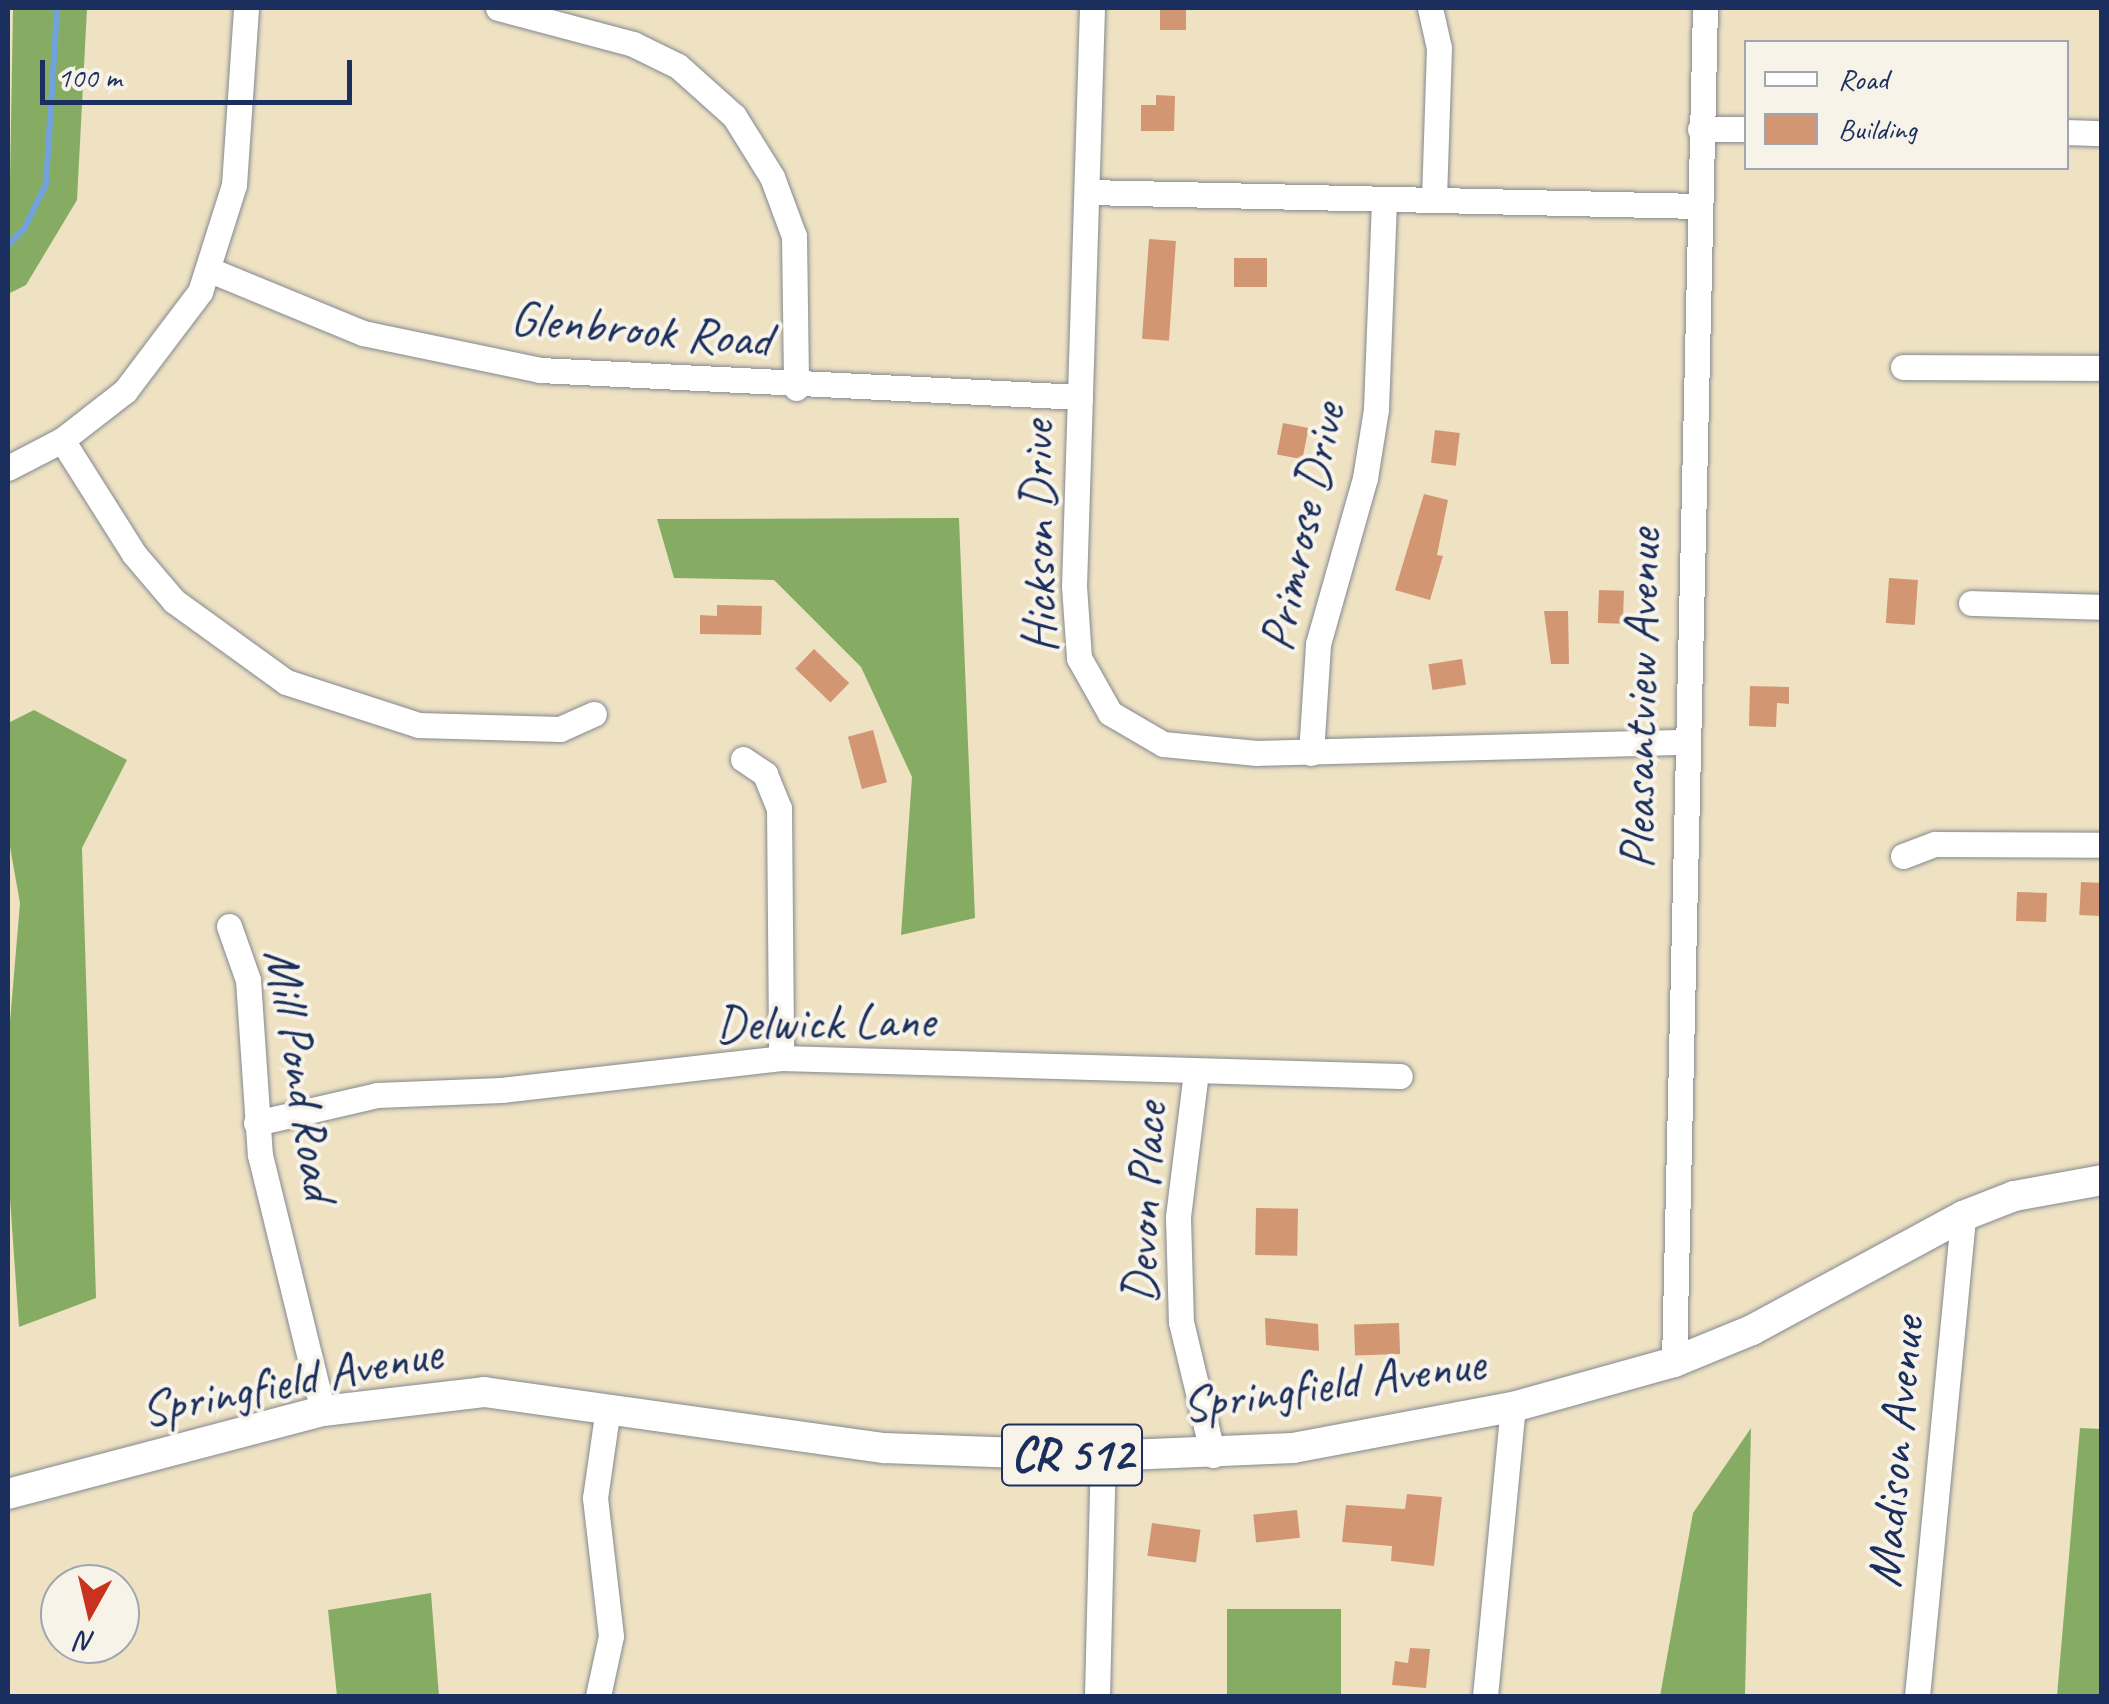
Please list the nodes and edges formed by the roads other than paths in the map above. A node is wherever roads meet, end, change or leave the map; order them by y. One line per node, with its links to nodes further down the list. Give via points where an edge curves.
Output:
1 (246, 8): 14 (street, via 237,169)
2 (498, 8): 17 (street, via 633,44 678,66 734,116 772,177 794,236)
3 (1092, 8): 10 (street, Hickson Drive)
4 (1430, 8): 12 (street, via 1439,48)
5 (1706, 8): 6 (street, Pleasantview Avenue)
6 (1700, 129): 7 (street); 13 (street, Pleasantview Avenue)
7 (1744, 129)
8 (2069, 132): 9 (street)
9 (2102, 133)
10 (1087, 192): 11 (street); 18 (street, Hickson Drive)
11 (1384, 199): 12 (street); 25 (street, Primrose Drive, via 1376,410 1365,478 1318,644)
12 (1434, 199): 13 (street)
13 (1697, 206): 24 (street, Pleasantview Avenue)
14 (210, 270): 17 (street, Glenbrook Road, via 289,307 436,351 540,370); 19 (street, via 153,361)
15 (1904, 368): 16 (street)
16 (2102, 368)
17 (796, 388): 18 (street, Glenbrook Road)
18 (1080, 397): 25 (street, Hickson Drive, via 1074,586 1086,678 1110,713 1153,741)
19 (62, 440): 20 (street); 23 (street, via 134,554 174,601 286,682 373,715 434,726 560,729)
20 (8, 468)
21 (1972, 603): 22 (street)
22 (2102, 608)
23 (594, 714)
24 (1684, 742): 25 (street, Hickson Drive); 36 (street, Pleasantview Avenue)
25 (1311, 753)
26 (743, 759): 30 (street, via 765,774 779,808)
27 (2102, 845): 28 (street, via 1934,844)
28 (1903, 856)
29 (229, 926): 33 (street, Mill Pond Road, via 248,980)
30 (782, 1058): 31 (street, Delwick Lane); 33 (street, Delwick Lane, via 501,1090 377,1095)
31 (1196, 1072): 32 (street, Delwick Lane); 40 (street, Devon Place, via 1178,1217 1181,1322)
32 (1400, 1076)
33 (256, 1122): 39 (street, Mill Pond Road)
34 (2102, 1180): 35 (main road, Springfield Avenue / CR 512, via 2014,1196)
35 (1962, 1216): 36 (main road, Springfield Avenue / CR 512, via 1752,1330); 46 (street, Madison Avenue)
36 (1674, 1362): 37 (main road, Springfield Avenue / CR 512)
37 (1513, 1407): 40 (main road, Springfield Avenue / CR 512, via 1293,1448); 45 (street)
38 (608, 1408): 39 (main road, Springfield Avenue / CR 512, via 484,1392); 41 (main road, Springfield Avenue / CR 512, via 884,1448); 43 (street, via 595,1498 612,1636)
39 (323, 1411): 42 (main road, Springfield Avenue / CR 512)
40 (1213, 1454): 41 (main road, Springfield Avenue / CR 512)
41 (1103, 1456): 44 (street)
42 (8, 1494)
43 (598, 1696)
44 (1097, 1696)
45 (1485, 1696)
46 (1917, 1696)

